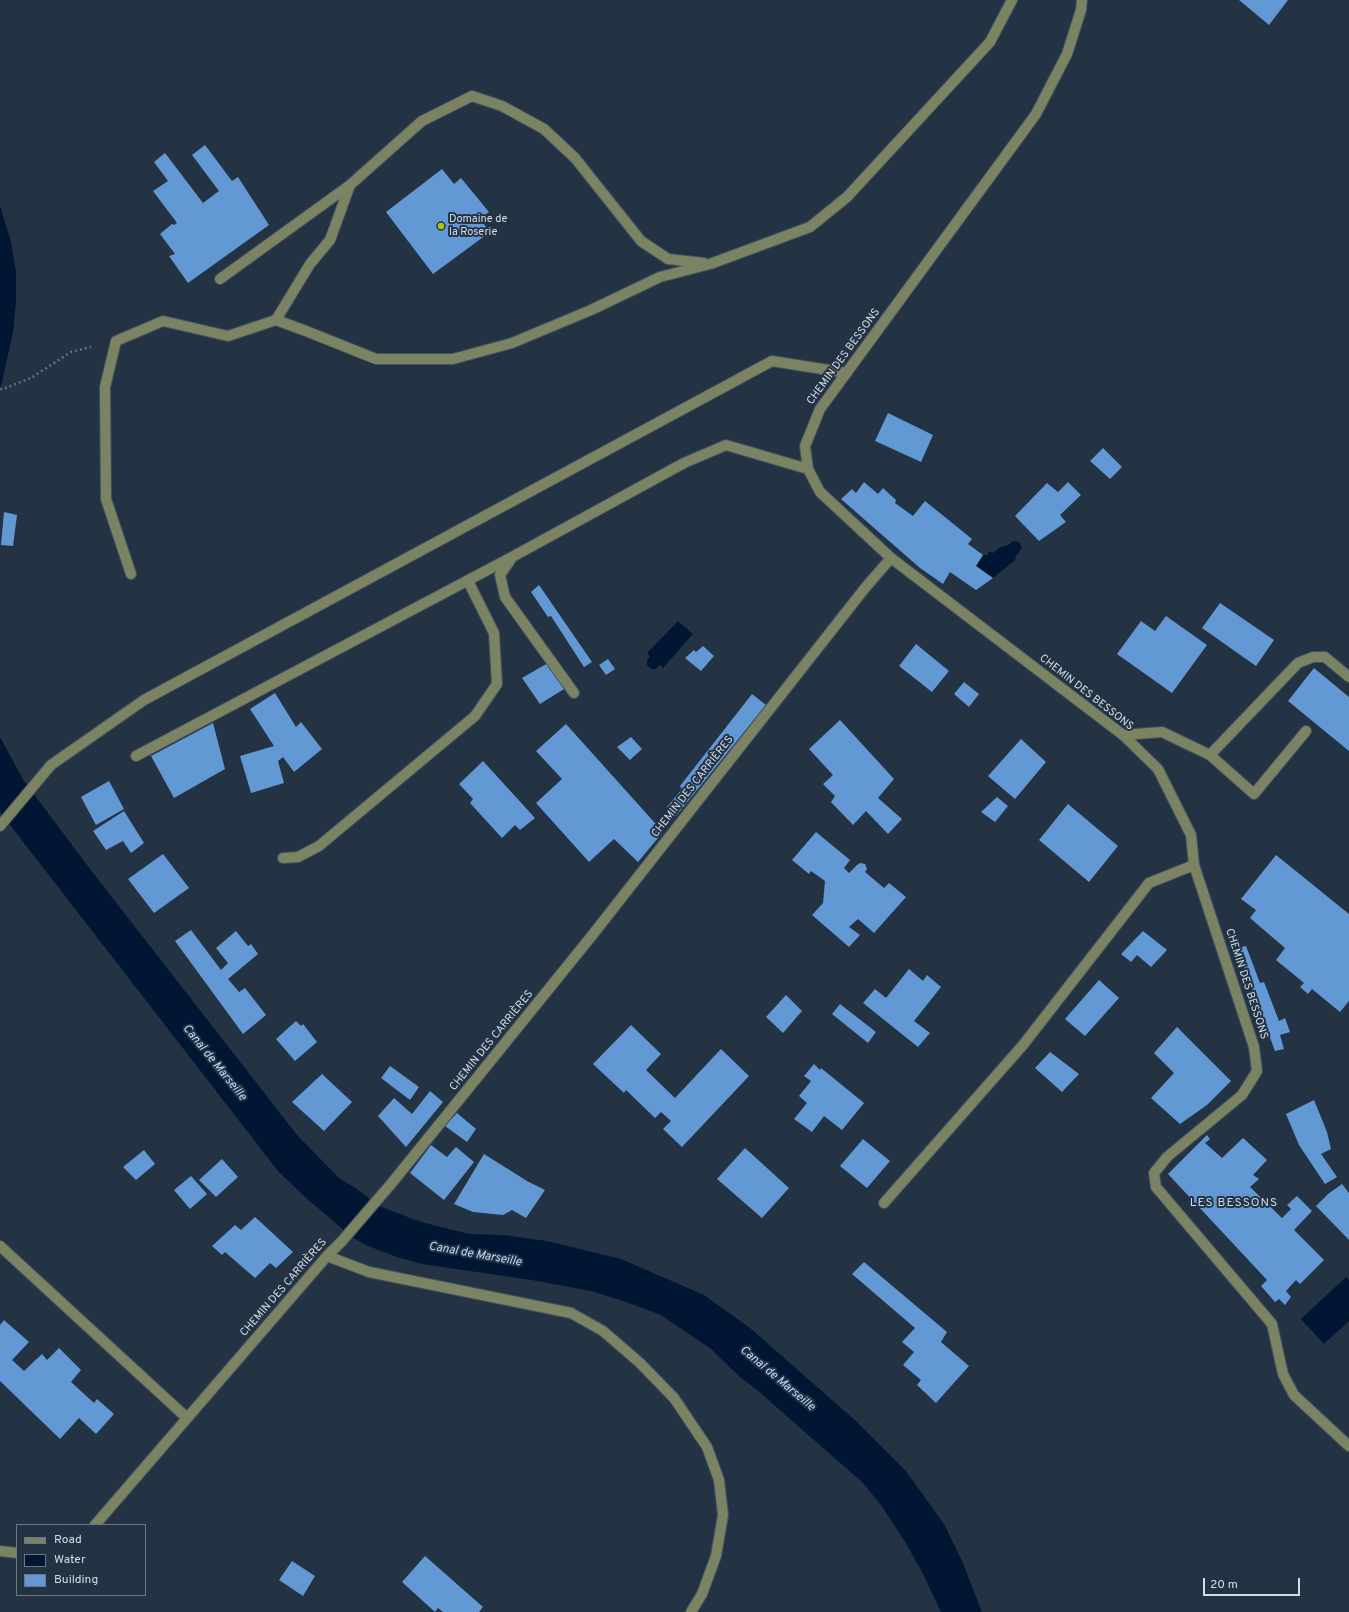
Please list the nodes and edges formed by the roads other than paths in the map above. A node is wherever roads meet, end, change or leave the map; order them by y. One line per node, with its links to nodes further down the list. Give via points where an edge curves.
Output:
1 (1012, 0): 4 (street, via 990,42 848,197 810,227)
2 (1082, 0): 7 (street, CHEMIN DES BESSONS, via 1067,54 1036,114)
3 (350, 185): 4 (street, via 422,121 472,96 502,106 544,129 575,158 641,241 668,259); 5 (street); 6 (street, via 330,240 310,264)
4 (710, 264): 6 (street, via 660,277 591,310 512,342 453,359 376,359)
5 (220, 279)
6 (276, 320): 11 (street, via 228,336 163,321 116,341 105,387 106,499)
7 (847, 373): 8 (street, CHEMIN DES BESSONS, via 820,409 811,431 805,446); 19 (street, via 772,361 144,700 51,765)
8 (808, 469): 9 (street, via 726,445 684,463); 10 (street, CHEMIN DES BESSONS, via 820,492)
9 (512, 557): 12 (street); 14 (street, via 500,575 506,597)
10 (891, 558): 16 (street, CHEMIN DES BESSONS); 24 (street, CHEMIN DES CARRIÈRES, via 590,938 391,1184)
11 (131, 574)
12 (468, 581): 18 (street); 20 (street, via 494,633 497,684 474,716 319,846 298,857)
13 (1349, 677): 17 (street, via 1325,657 1313,657 1298,663)
14 (574, 693)
15 (1306, 731): 17 (street, via 1254,794)
16 (1123, 735): 17 (street, via 1162,732); 21 (street, CHEMIN DES BESSONS, via 1158,769 1191,835)
17 (1210, 755)
18 (136, 756)
19 (0, 826)
20 (283, 858)
21 (1194, 865): 22 (street, via 1149,883 1023,1045); 26 (street, CHEMIN DES BESSONS, via 1254,1047 1257,1071 1242,1095 1167,1157 1154,1173 1156,1187 1272,1324 1283,1374 1294,1395)
22 (884, 1203)
23 (0, 1246): 25 (street)
24 (327, 1256): 25 (street, CHEMIN DES CARRIÈRES); 30 (street, via 369,1272 571,1313 603,1331 640,1363 674,1398 707,1447 719,1480 723,1515 716,1556 702,1594)
25 (187, 1418): 27 (street, CHEMIN DES CARRIÈRES)
26 (1349, 1446)
27 (96, 1524)
28 (0, 1551): 29 (street)
29 (16, 1553)
30 (691, 1612)

